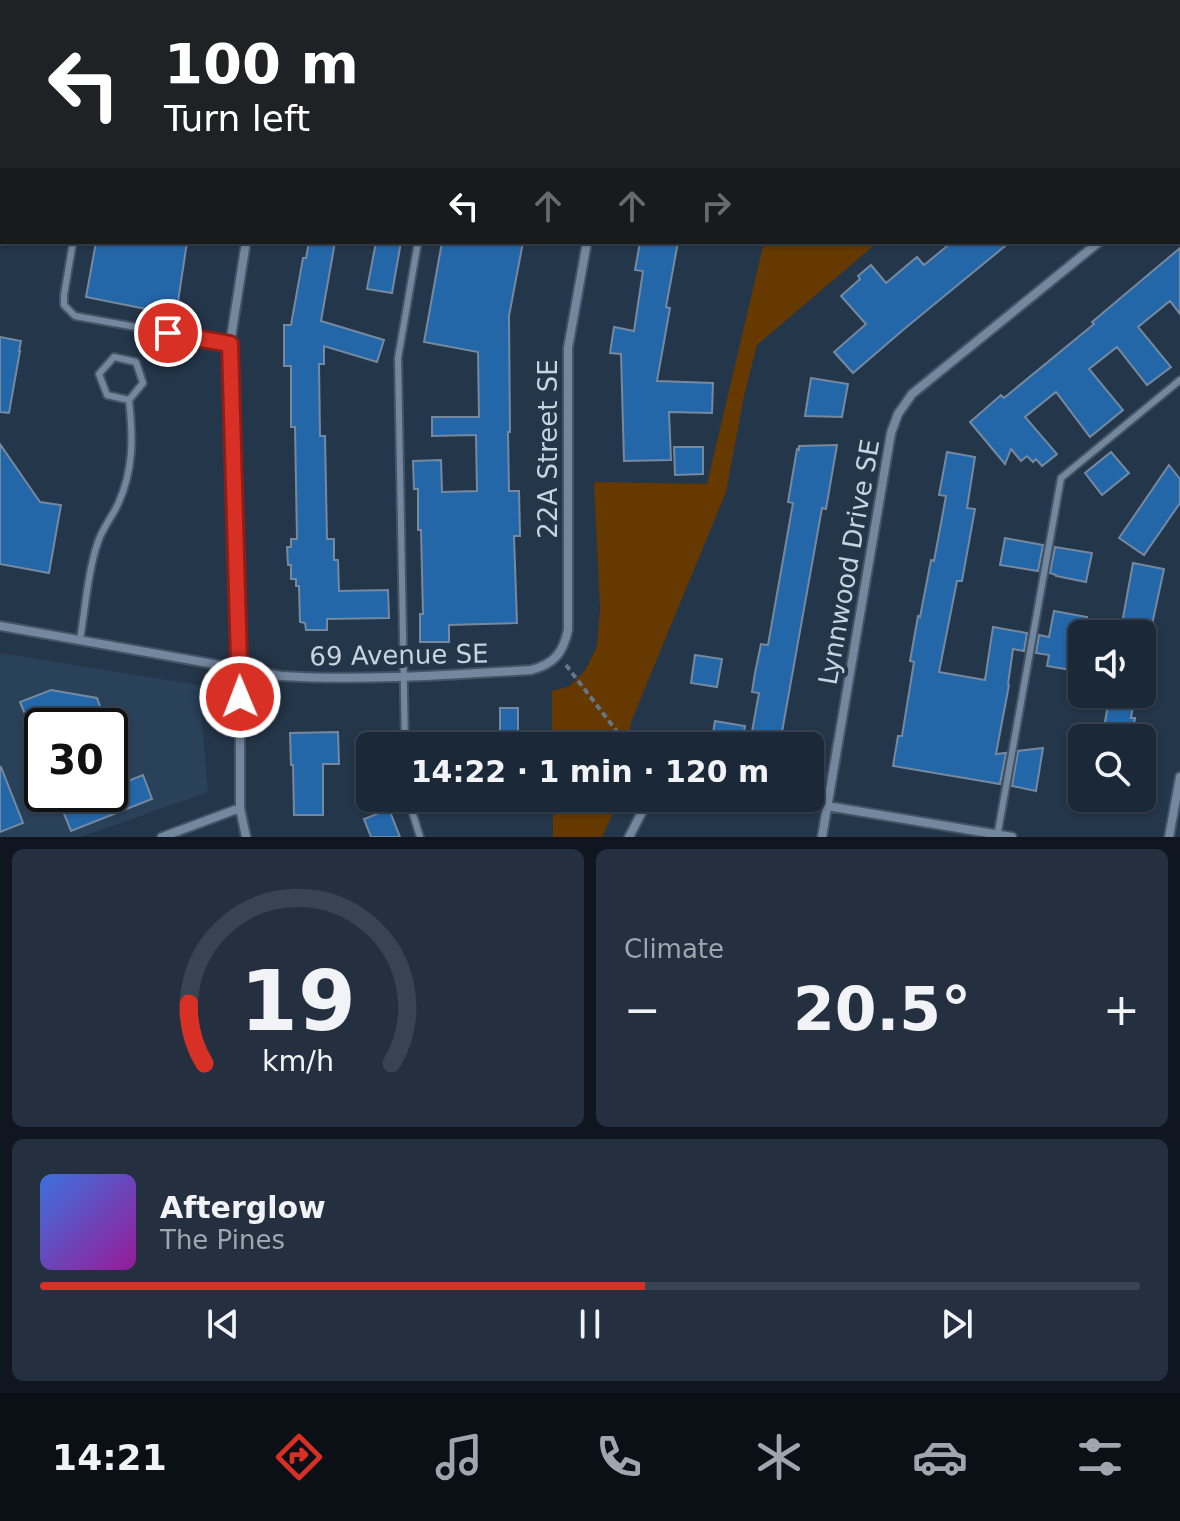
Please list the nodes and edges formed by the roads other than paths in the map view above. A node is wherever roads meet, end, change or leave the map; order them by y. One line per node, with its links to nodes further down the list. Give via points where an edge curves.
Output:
1 (73, 244): 6 (lane, via 64,305 75,316)
2 (246, 244): 6 (street)
3 (418, 244): 13 (lane, via 398,358)
4 (587, 244): 11 (street, 22A Street SE, via 568,348 568,630)
5 (1097, 244): 17 (street, Lynnwood Drive SE, via 912,394 898,414)
6 (230, 344): 12 (street)
7 (1180, 380): 21 (lane, via 1061,478)
8 (129, 400): 8 (lane, via 143,383 140,372 136,362 114,357 99,374 107,395); 10 (lane, via 128,480 94,554)
9 (0, 626): 10 (street, 69 Avenue SE)
10 (80, 640): 12 (street, 69 Avenue SE)
11 (557, 654): 13 (street, 69 Avenue SE, via 547,666 531,670)
12 (240, 669): 13 (street, 69 Avenue SE, via 312,678); 18 (street)
13 (405, 677): 14 (lane)
14 (405, 732)
15 (1180, 777): 28 (street)
16 (824, 806): 17 (street)
17 (827, 806): 21 (street); 26 (street, Lynnwood Drive SE)
18 (240, 808): 22 (street); 23 (street)
19 (412, 812): 24 (lane)
20 (642, 812): 25 (street)
21 (997, 836): 27 (street)
22 (162, 837)
23 (246, 837)
24 (420, 837)
25 (629, 837)
26 (822, 837)
27 (1012, 837)
28 (1169, 837)

